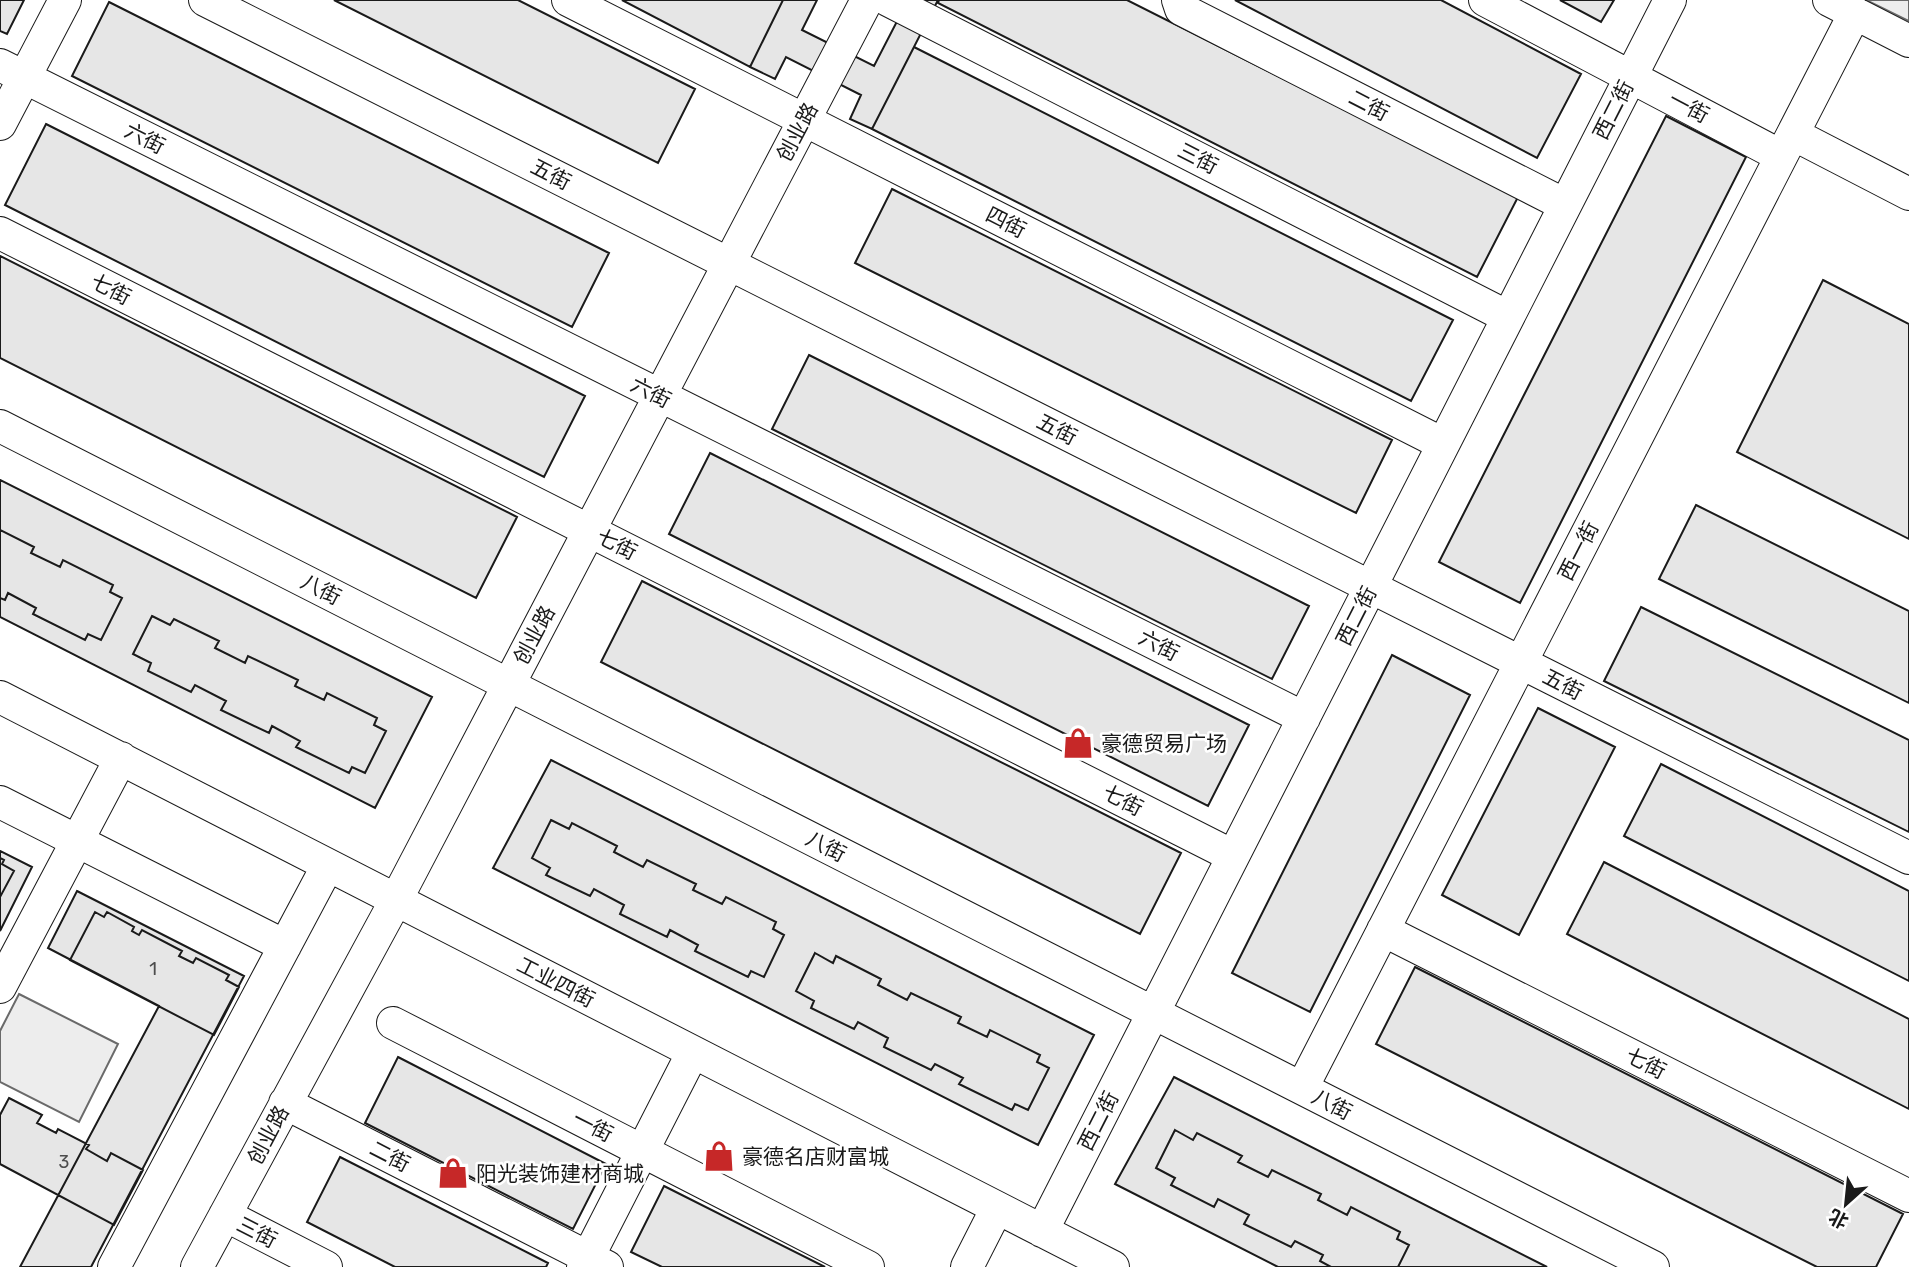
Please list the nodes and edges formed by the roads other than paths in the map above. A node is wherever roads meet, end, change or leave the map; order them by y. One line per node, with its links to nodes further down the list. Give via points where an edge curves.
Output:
1 (65, 0): 11 (street)
2 (205, 0): 19 (street, 五街)
3 (568, 0): 13 (street, 四街)
4 (867, 0): 13 (street, 创业路)
5 (888, 0): 20 (street, 三街)
6 (1178, 0): 17 (street, 二街, via 1181,9)
7 (1485, 0): 12 (street, 一街)
8 (1670, 0): 12 (street, 西二街)
9 (1842, 6): 10 (street); 15 (street, 西一街)
10 (1909, 41)
11 (12, 71): 14 (street); 21 (street, 六街)
12 (1631, 77): 15 (street, 一街); 17 (street, 西二街)
13 (804, 120): 19 (street, 创业路); 23 (street, 四街)
14 (0, 124)
15 (1787, 145): 16 (street, 一街); 26 (street, 西一街)
16 (1909, 194)
17 (1565, 205): 20 (street, 西二街)
18 (0, 233): 24 (street, 七街)
19 (729, 264): 21 (street, 创业路); 25 (street, 五街)
20 (1508, 317): 23 (street, 西二街)
21 (659, 396): 24 (street, 创业路); 29 (street, 六街)
22 (0, 426): 27 (street, 八街)
23 (1443, 444): 25 (street, 西二街)
24 (589, 530): 27 (street, 创业路); 33 (street, 七街)
25 (1371, 587): 26 (street, 五街); 29 (street, 西二街)
26 (1520, 663): 34 (street, 五街); 37 (street, 西一街)
27 (508, 684): 36 (street, 创业路); 40 (street, 八街)
28 (0, 697): 30 (street, 工业四街)
29 (1304, 718): 33 (street, 西二街)
30 (121, 758): 32 (street); 35 (street, 工业四街)
31 (0, 802): 32 (street)
32 (77, 841): 38 (street); 39 (street)
33 (1233, 856): 40 (street, 西二街)
34 (1909, 858)
35 (328, 865): 36 (street, 工业四街); 38 (street)
36 (396, 900): 42 (street, 工业四街); 44 (street, 创业路)
37 (1383, 930): 43 (street, 西一街); 46 (street, 七街)
38 (285, 946): 51 (street)
39 (3, 976)
40 (1153, 1013): 43 (street, 八街); 49 (street, 西二街)
41 (393, 1023): 45 (street, 一街)
42 (693, 1052): 45 (street); 47 (street, 工业四街)
43 (1302, 1088): 57 (street, 八街)
44 (285, 1103): 48 (street, 创业路); 50 (street, 二街)
45 (642, 1151): 50 (street); 54 (street, 一街)
46 (1909, 1196)
47 (998, 1208): 49 (street, 工业四街); 55 (street)
48 (225, 1215): 52 (street, 创业路); 53 (street, 三街)
49 (1042, 1231): 56 (street, 工业四街)
50 (593, 1264)
51 (114, 1267)
52 (197, 1267)
53 (326, 1267)
54 (868, 1267)
55 (967, 1267)
56 (1112, 1267)
57 (1653, 1267)

